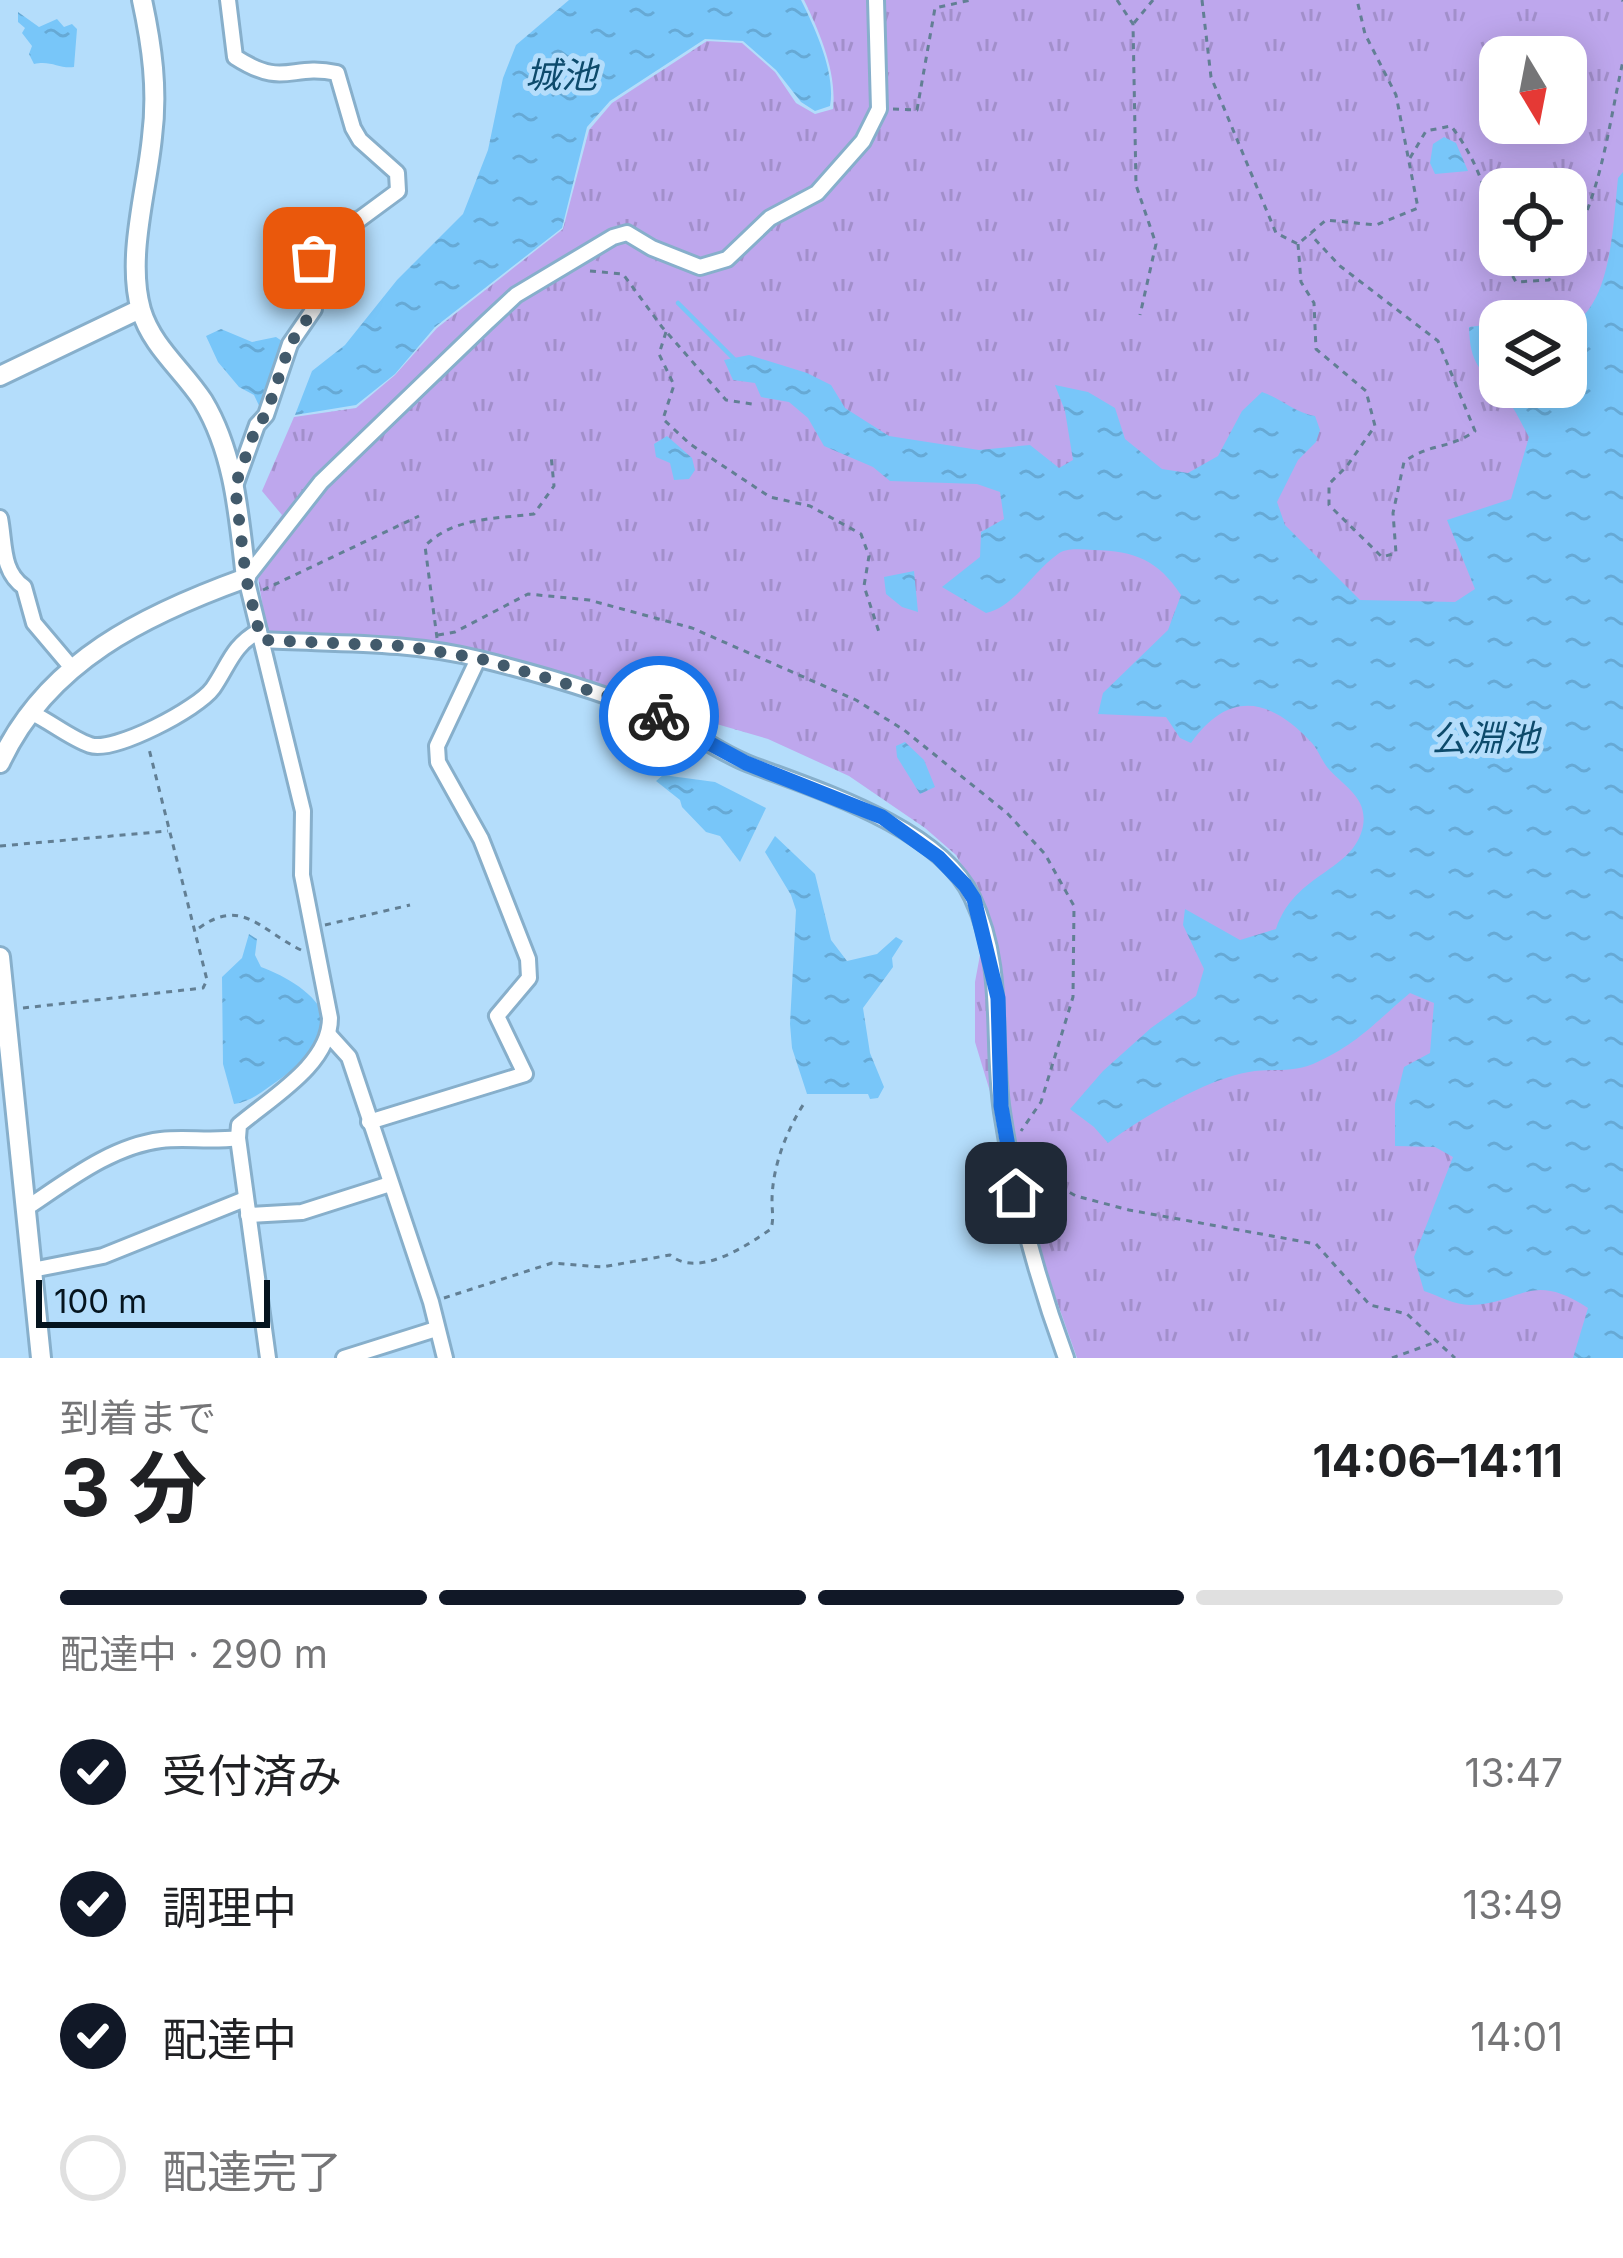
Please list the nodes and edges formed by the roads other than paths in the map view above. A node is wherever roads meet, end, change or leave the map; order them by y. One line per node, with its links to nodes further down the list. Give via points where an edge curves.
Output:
1 (142, 0): 4 (street, via 156,95 138,250)
2 (228, 0): 6 (street, via 235,57 259,73 337,74 352,128 397,173 398,191 320,238 314,309 290,344)
3 (876, 0): 8 (street, via 879,109 817,194 770,218 728,259 700,267 627,233 516,295 321,482)
4 (140, 309): 5 (street); 6 (street, via 203,401)
5 (0, 376)
6 (235, 486): 8 (street)
7 (0, 518): 11 (street, via 7,565 24,587 34,623)
8 (248, 587): 9 (street); 11 (street, via 149,615)
9 (260, 636): 10 (street); 12 (street, via 239,642 201,702 182,716 107,748); 16 (street, via 303,811 302,875)
10 (478, 658): 17 (street, via 437,746 438,762 481,839 528,959 529,978 497,1016 525,1074); 28 (street, via 615,698 746,763 882,817 938,857 974,899 998,998 1001,1106 1022,1228)
11 (72, 668): 12 (street)
12 (32, 713): 13 (street)
13 (0, 763)
14 (0, 957): 15 (street)
15 (3, 1010): 21 (street)
16 (330, 1036): 17 (street, via 349,1057); 18 (street, via 322,1053 239,1125)
17 (369, 1122): 19 (street)
18 (238, 1138): 20 (street); 21 (street, via 130,1146)
19 (390, 1184): 20 (street, via 302,1211); 23 (street)
20 (247, 1207): 22 (street, via 103,1256); 25 (street)
21 (25, 1209): 22 (street)
22 (32, 1270): 24 (street)
23 (436, 1329): 26 (street); 27 (street)
24 (41, 1358)
25 (268, 1358)
26 (344, 1358)
27 (445, 1358)
28 (1066, 1358)

